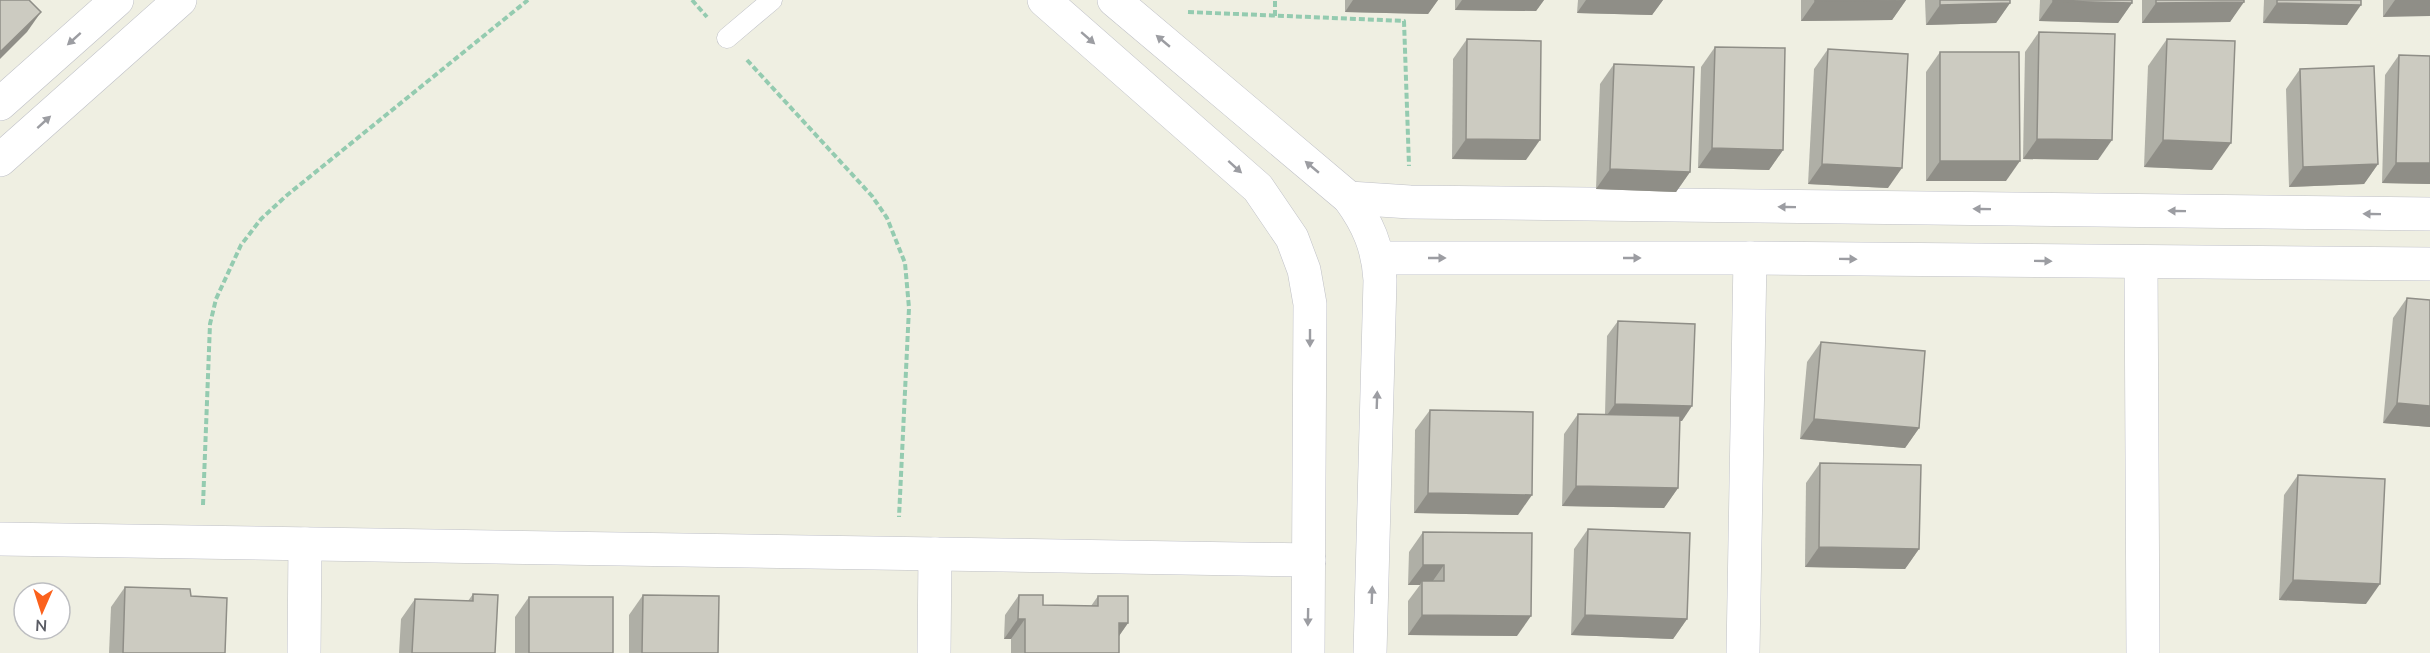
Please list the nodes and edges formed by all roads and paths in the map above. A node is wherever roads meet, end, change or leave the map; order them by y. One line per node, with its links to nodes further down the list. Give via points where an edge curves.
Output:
1 (117, 0): 12 (street, one-way to 12)
2 (180, 0): 13 (street, one-way to 2)
3 (528, 0): 22 (path, via 286,196 241,245 225,275 210,324)
4 (692, 0): 11 (path)
5 (772, 0): 11 (lane)
6 (1044, 0): 26 (street, one-way to 26, via 1258,188 1292,238 1305,270 1311,304)
7 (1114, 0): 14 (street, one-way to 7)
8 (1275, 0): 10 (path)
9 (1183, 12): 10 (path)
10 (1275, 16): 15 (path, via 1404,21)
11 (727, 39): 24 (path, via 872,196 898,241 909,285)
12 (0, 104)
13 (0, 160)
14 (1349, 198): 15 (street); 17 (street, via 1368,227)
15 (1410, 202): 16 (street, one-way to 15)
16 (2430, 214)
17 (1379, 258): 18 (street, one-way to 18); 30 (street, one-way to 17)
18 (1749, 258): 19 (street, one-way to 19); 31 (street)
19 (2141, 262): 20 (street); 32 (street)
20 (2430, 264)
21 (0, 538): 22 (street)
22 (201, 542): 23 (street)
23 (305, 544): 24 (street); 27 (street)
24 (898, 554): 25 (street)
25 (935, 554): 26 (street); 28 (street)
26 (1309, 560): 29 (street, one-way to 29)
27 (304, 653)
28 (934, 653)
29 (1308, 653)
30 (1370, 653)
31 (1743, 653)
32 (2143, 653)

